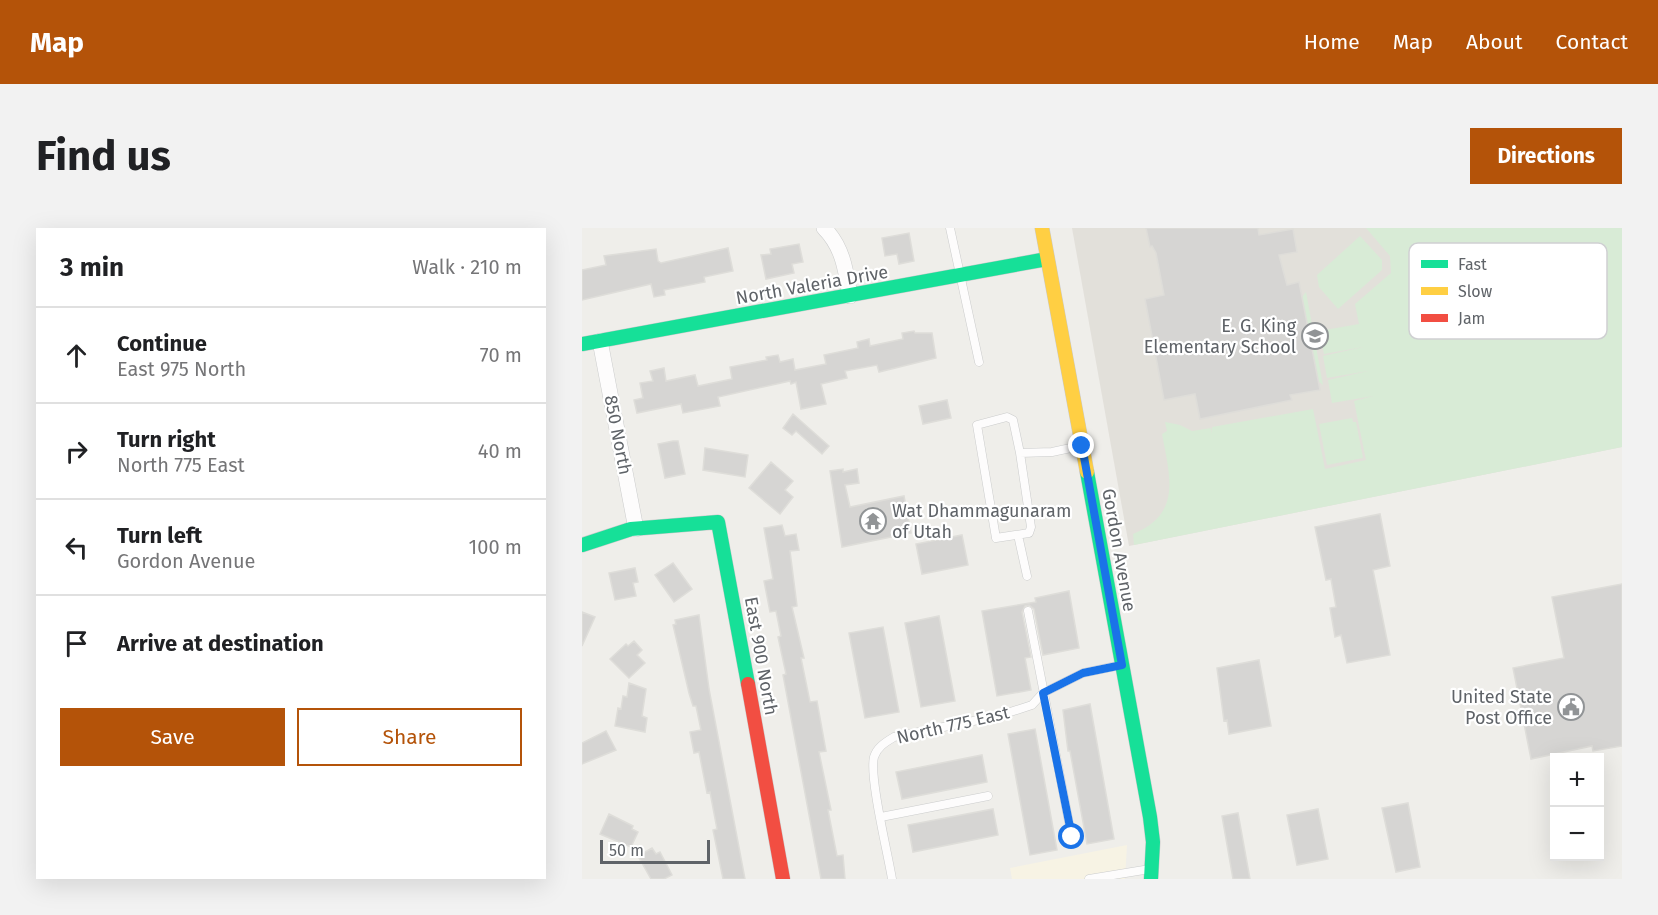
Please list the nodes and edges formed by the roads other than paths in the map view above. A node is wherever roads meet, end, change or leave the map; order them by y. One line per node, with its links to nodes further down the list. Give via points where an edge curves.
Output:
1 (824, 228): 6 (street, via 843,257)
2 (950, 228): 5 (lane)
3 (1042, 228): 4 (street, Gordon Avenue)
4 (1047, 259): 5 (street, North Valeria Drive); 10 (street, Gordon Avenue)
5 (962, 276): 6 (street, North Valeria Drive); 9 (lane)
6 (850, 296): 7 (street, North Valeria Drive)
7 (600, 341): 8 (street, North Valeria Drive); 12 (street, 850 North)
8 (582, 344)
9 (979, 362)
10 (1082, 446): 11 (lane); 17 (street, Gordon Avenue)
11 (1020, 453): 13 (lane, via 1031,527 1029,532); 13 (lane, via 1013,420 1007,417 977,425 996,538)
12 (636, 529): 14 (street); 23 (street, East 900 North, via 718,522)
13 (1018, 535): 15 (lane)
14 (582, 544)
15 (1027, 576)
16 (1028, 611): 18 (lane)
17 (1122, 665): 18 (lane, North 775 East, via 1083,673); 22 (street, Gordon Avenue, via 1152,831)
18 (1043, 693): 20 (lane, North 775 East, via 1032,705 998,717 894,737 881,745 874,756 873,774); 21 (lane)
19 (988, 796): 20 (lane)
20 (881, 817): 24 (lane)
21 (1072, 837)
22 (1151, 874): 25 (lane)
23 (783, 879)
24 (892, 879)
25 (1089, 879)

